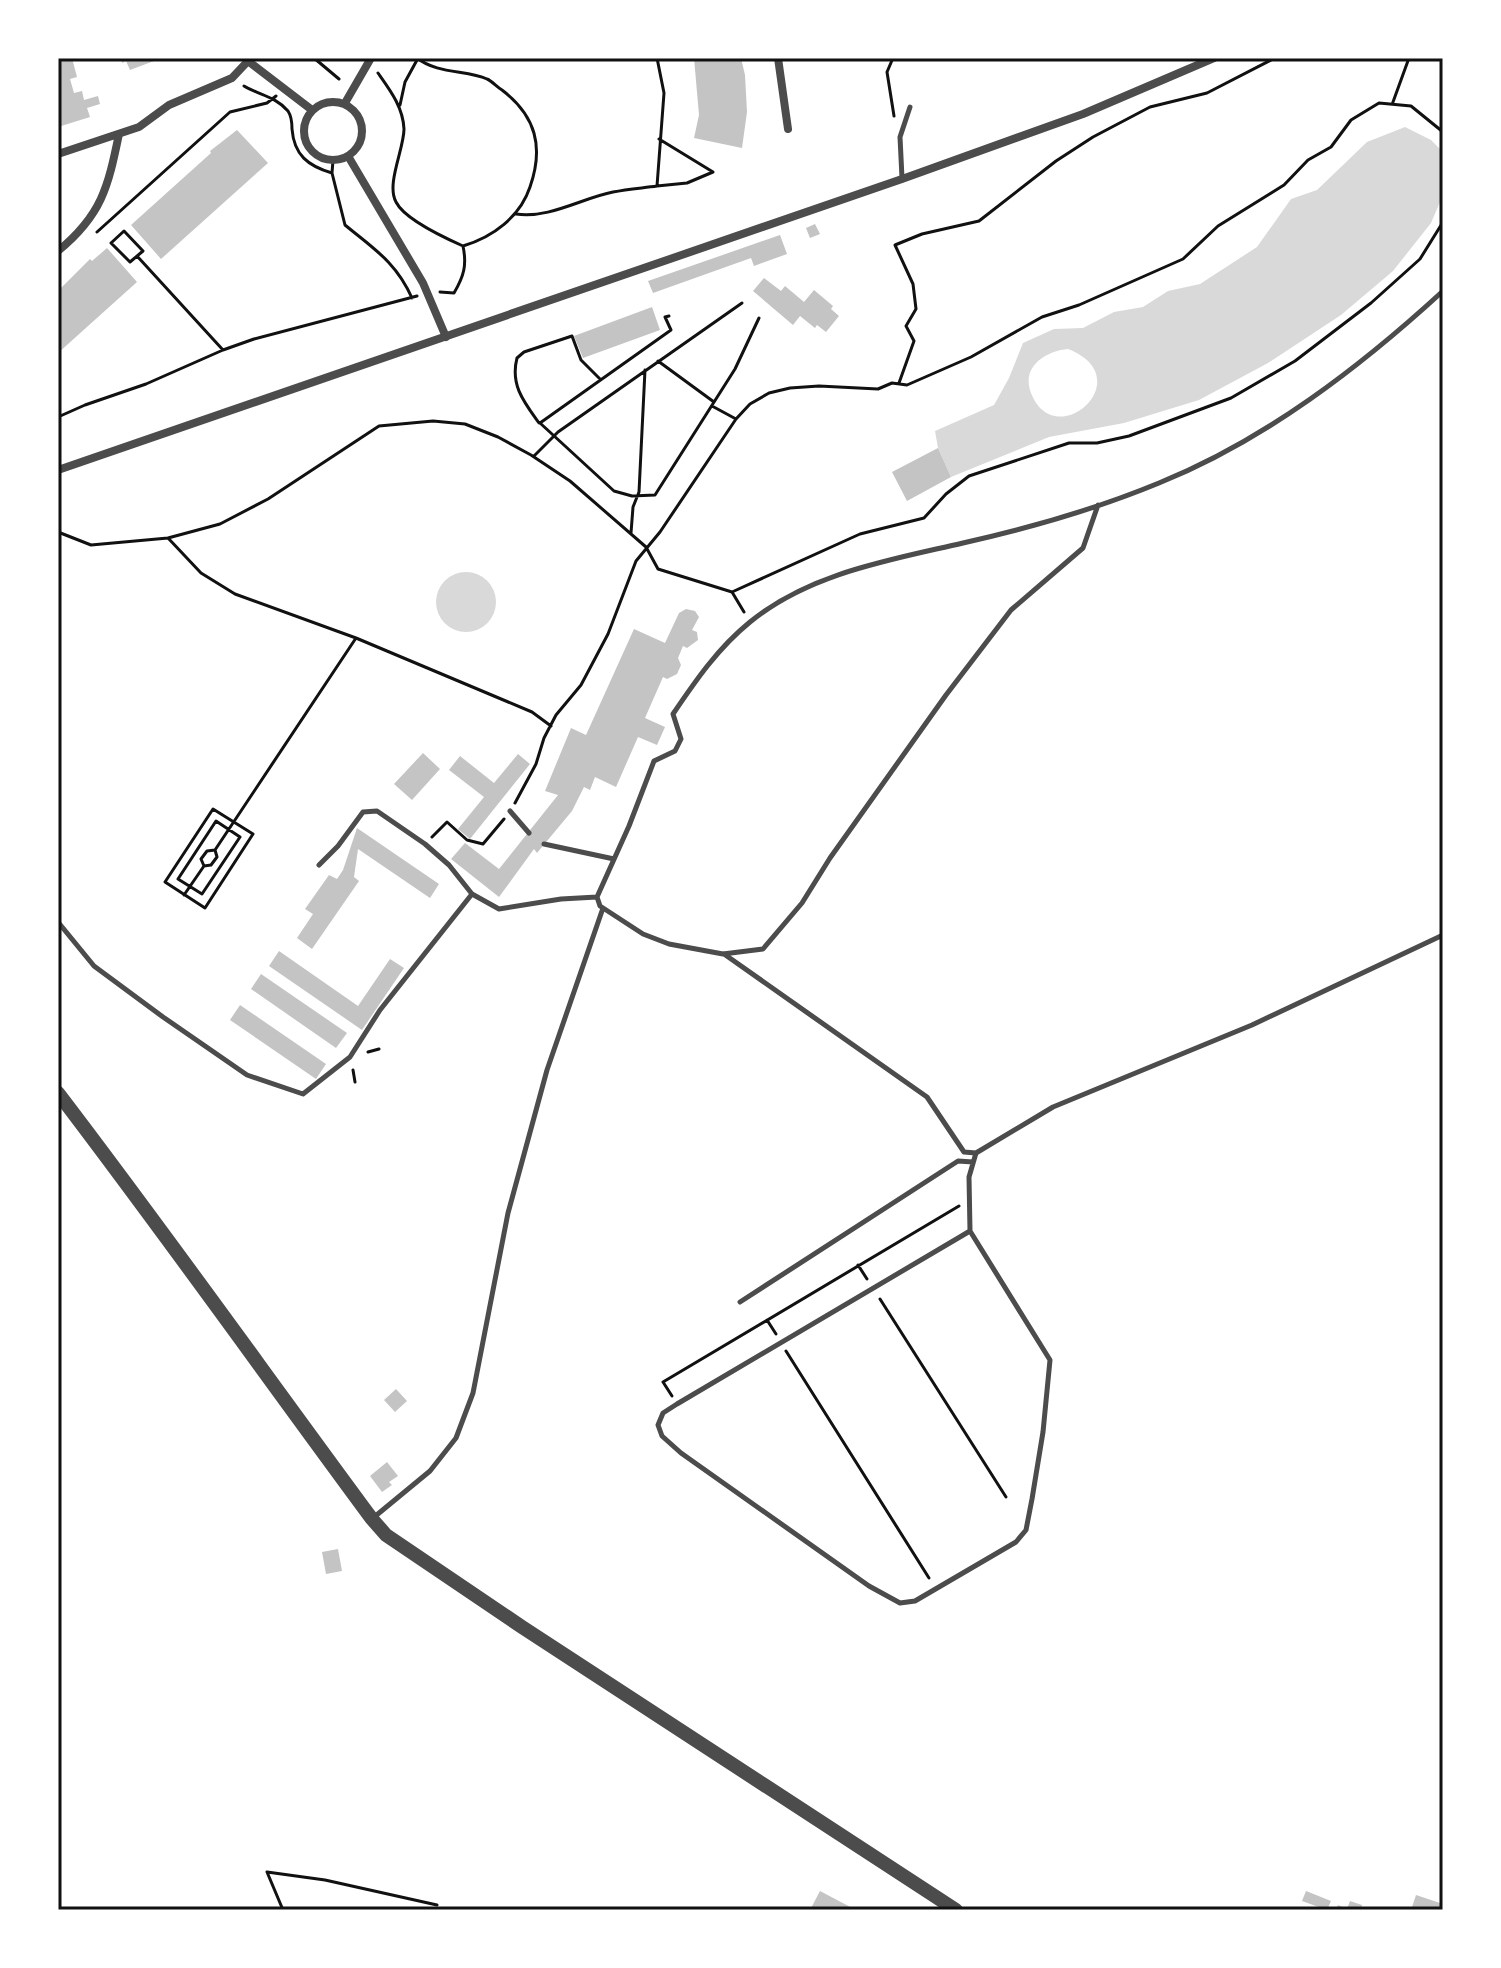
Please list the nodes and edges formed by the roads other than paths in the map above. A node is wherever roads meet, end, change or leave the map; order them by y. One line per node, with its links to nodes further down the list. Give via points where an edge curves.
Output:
1 (778, 58): 8 (street)
2 (1214, 58): 12 (street, via 1083,114)
3 (247, 60): 7 (street); 9 (street, via 232,78)
4 (369, 62): 5 (street)
5 (345, 103): 7 (street, via 322,103); 11 (street, via 354,109 363,131)
6 (910, 107): 12 (lane, via 900,137)
7 (312, 110): 11 (street, via 303,131 306,143 321,158)
8 (788, 129)
9 (119, 134): 10 (street); 13 (street, via 96,212)
10 (58, 154)
11 (348, 156): 15 (street, via 427,293)
12 (902, 179): 15 (street)
13 (58, 251)
14 (1443, 291): 17 (lane, via 1346,375 1243,441 1160,483)
15 (446, 337): 16 (street)
16 (58, 470)
17 (1098, 504): 21 (lane, via 1054,521 872,563 792,594 750,622 707,663 673,714 681,739 675,751 654,761); 28 (lane, via 1083,548 1011,610 774,938 763,949)
18 (510, 811): 19 (lane)
19 (529, 833)
20 (544, 844): 21 (lane)
21 (614, 859): 24 (lane)
22 (319, 865): 23 (lane, via 363,812 377,811 425,844)
23 (472, 894): 24 (lane, via 499,909); 26 (lane, via 380,1010 350,1057 303,1094 247,1075 163,1017 94,966)
24 (597, 897): 25 (lane)
25 (603, 908): 28 (lane, via 669,944); 34 (lane, via 547,1070 508,1213 473,1393 456,1438 430,1471)
26 (58, 922)
27 (1443, 935): 30 (lane, via 1252,1025 1053,1107)
28 (723, 954): 30 (lane, via 927,1097 964,1152)
29 (58, 1093): 34 (street)
30 (976, 1153): 31 (lane)
31 (973, 1162): 32 (lane); 33 (lane, via 958,1161)
32 (970, 1231): 32 (lane, via 677,1404 663,1413 658,1425 681,1453 900,1603 915,1601 1016,1542 1026,1530 1050,1360)
33 (740, 1302)
34 (372, 1519): 35 (street, via 396,1543)
35 (956, 1910)

